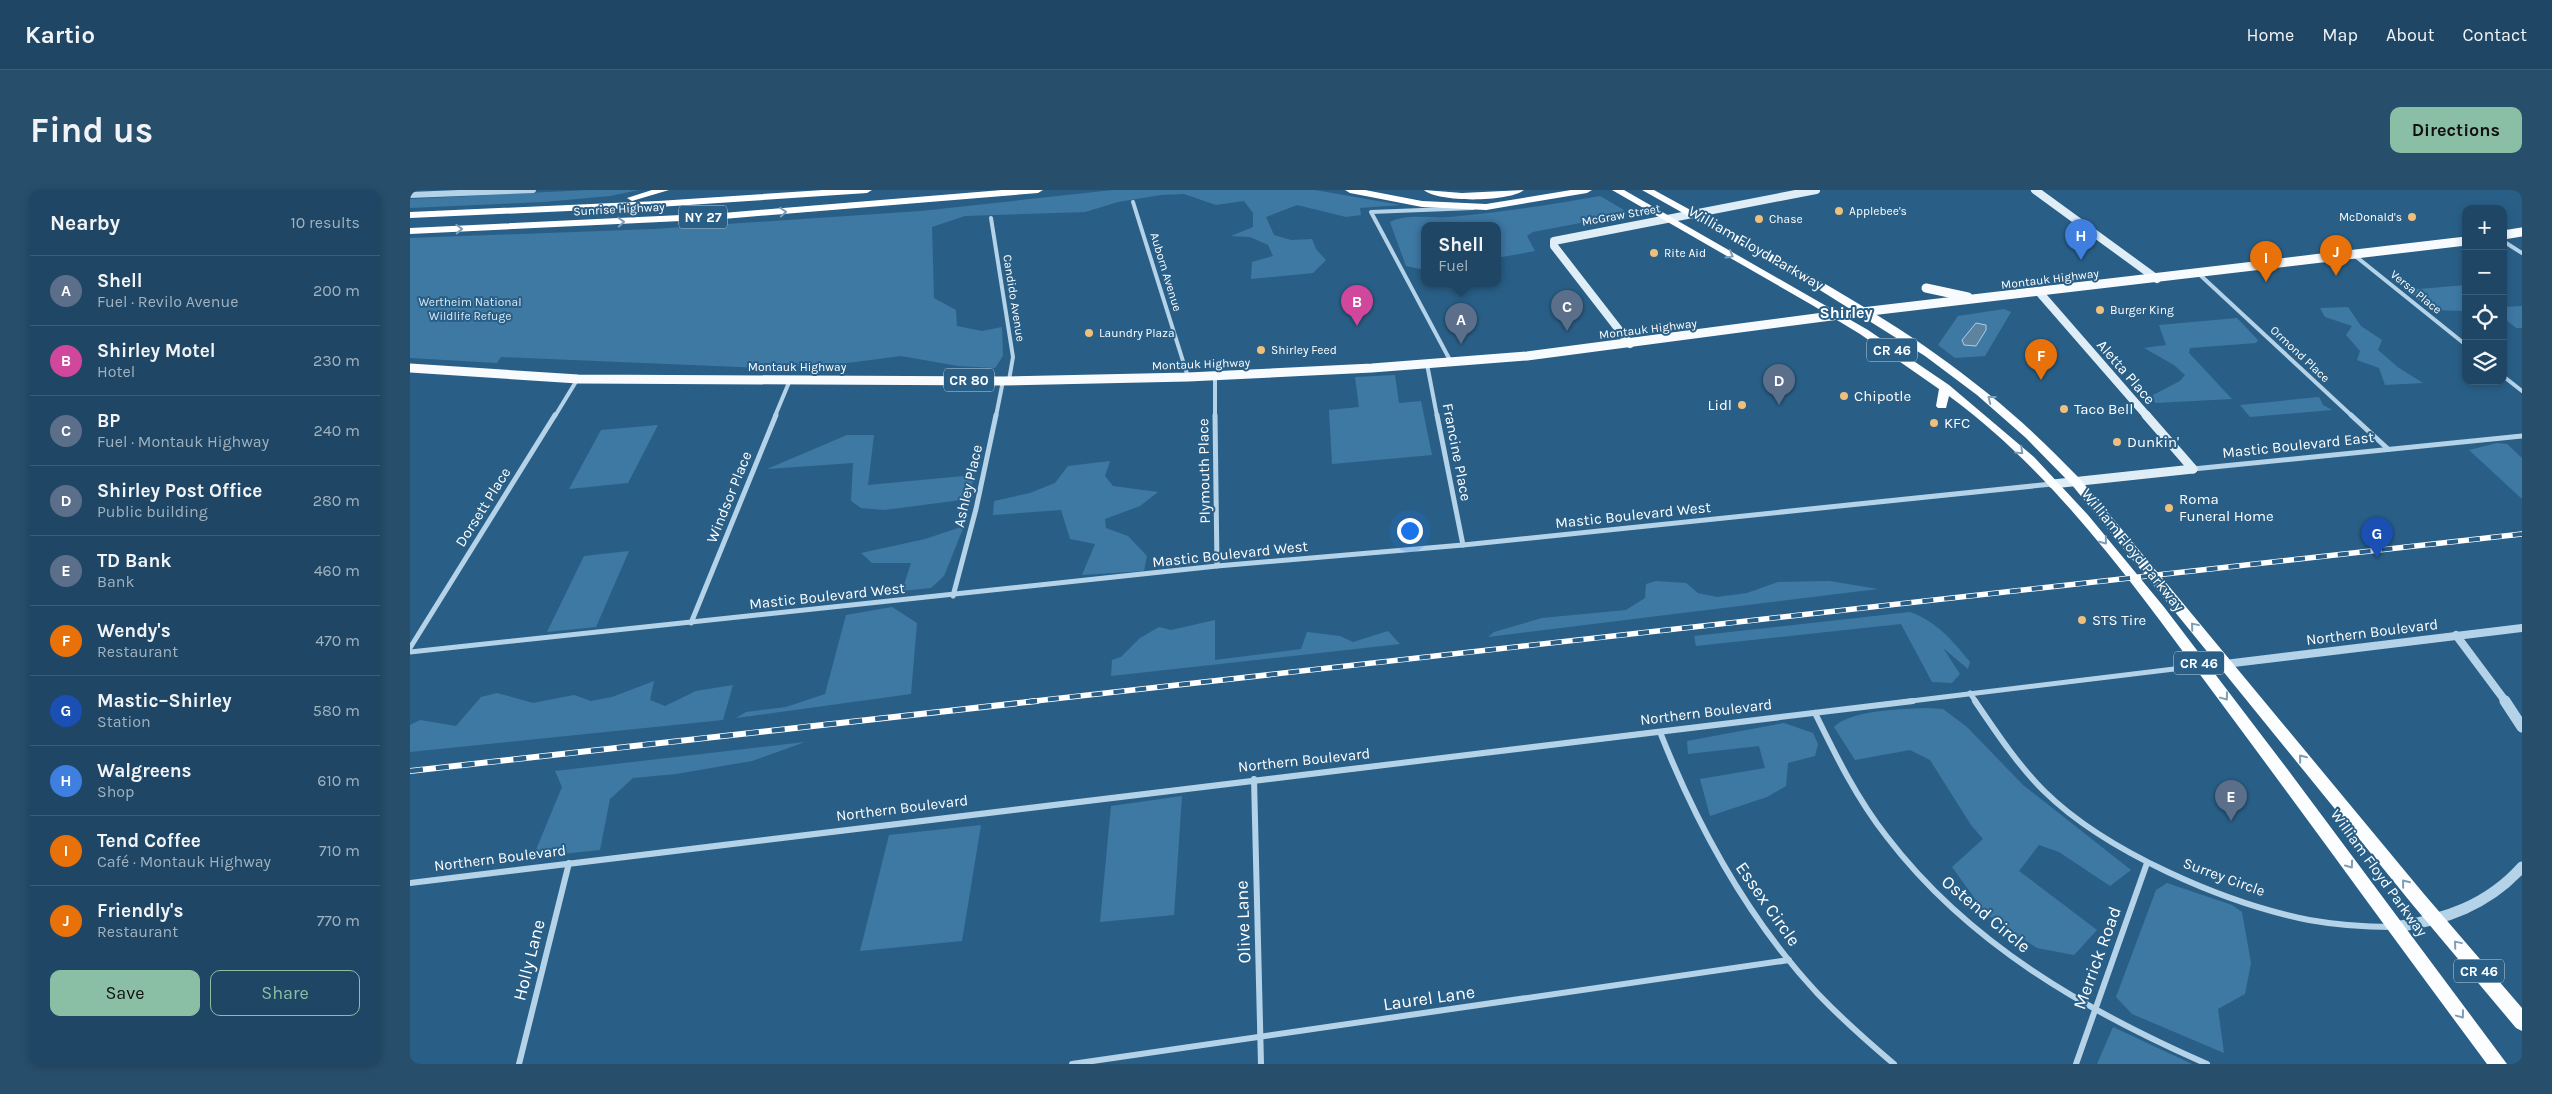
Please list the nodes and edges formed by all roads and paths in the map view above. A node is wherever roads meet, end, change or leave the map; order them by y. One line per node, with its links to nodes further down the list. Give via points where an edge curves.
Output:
1 (533, 190): 14 (street)
2 (868, 190): 18 (highway, Sunrise Highway / NY 27)
3 (1038, 190): 23 (highway, Sunrise Highway / NY 27, one-way to 3, via 723,216)
4 (1350, 190): 17 (highway, via 1422,204)
5 (1429, 190): 6 (highway, via 1447,196 1467,197)
6 (1520, 190)
7 (1587, 190): 17 (highway)
8 (1617, 190): 22 (highway, William Floyd Parkway / CR 46)
9 (1632, 190): 20 (highway, via 1670,212)
10 (1649, 190): 20 (highway, William Floyd Parkway / CR 46)
11 (1816, 190): 20 (main road, McGraw Street)
12 (2035, 190): 35 (main road)
13 (662, 191): 18 (highway, via 612,201)
14 (460, 192): 15 (street)
15 (410, 195)
16 (1133, 202): 47 (street, Auborn Avenue)
17 (1486, 207): 43 (street, via 1371,212)
18 (508, 211): 19 (highway, Sunrise Highway / NY 27)
19 (410, 215)
20 (1686, 215): 22 (main road, McGraw Street); 28 (highway, William Floyd Parkway / CR 46)
21 (991, 218): 51 (street, Candido Avenue, via 1013,357)
22 (1666, 218): 40 (highway, William Floyd Parkway / CR 46, one-way to 40); 42 (main road, McGraw Street, via 1554,241 1554,246)
23 (410, 231)
24 (2522, 232): 25 (main road)
25 (2507, 234)
26 (2462, 242): 31 (main road, Montauk Highway / CR 80)
27 (2507, 244): 29 (street)
28 (1757, 252): 30 (highway); 33 (highway, William Floyd Parkway / CR 46)
29 (2522, 253)
30 (1776, 254)
31 (2354, 255): 34 (main road, Montauk Highway / CR 80); 41 (street, Versa Place)
32 (1788, 261): 33 (highway)
33 (1796, 274): 39 (highway, William Floyd Parkway / CR 46)
34 (2198, 274): 35 (main road, Montauk Highway / CR 80); 56 (street, Ormond Place)
35 (2157, 279): 37 (main road, Montauk Highway / CR 80)
36 (1926, 288): 38 (main road)
37 (2039, 292): 38 (main road, Montauk Highway / CR 80); 57 (main road, Aletta Place)
38 (1982, 299): 39 (main road, Montauk Highway / CR 80)
39 (1862, 312): 40 (main road, Montauk Highway / CR 80); 58 (highway, William Floyd Parkway / CR 46, one-way to 39, via 2025,428 1998,405 1931,355)
40 (1838, 316): 42 (main road, Montauk Highway / CR 80); 52 (highway, William Floyd Parkway / CR 46)
41 (2462, 342)
42 (1630, 344): 43 (main road, Montauk Highway / CR 80)
43 (1451, 362): 44 (main road, Montauk Highway / CR 80)
44 (1427, 364): 46 (main road, Montauk Highway / CR 80); 60 (street, Francine Place)
45 (410, 368): 48 (main road, Montauk Highway / CR 80)
46 (1216, 376): 47 (main road, Montauk Highway / CR 80); 61 (street, Plymouth Place)
47 (1188, 377): 51 (main road, Montauk Highway / CR 80)
48 (578, 379): 50 (main road, Montauk Highway / CR 80); 66 (street, Dorsett Place)
49 (2507, 379): 53 (street)
50 (790, 380): 51 (main road, Montauk Highway / CR 80); 63 (street, Windsor Place)
51 (1006, 380): 62 (street, Ashley Place)
52 (1945, 387): 54 (highway); 59 (highway, William Floyd Parkway / CR 46, one-way to 59, via 2002,434)
53 (2522, 391)
54 (1942, 406)
55 (2522, 436): 56 (street, Mastic Boulevard East)
56 (2388, 449): 57 (street, Mastic Boulevard East)
57 (2193, 469): 58 (main road, Mastic Boulevard East)
58 (2076, 482): 59 (main road, Mastic Boulevard East); 68 (highway, William Floyd Parkway / CR 46, one-way to 58)
59 (2053, 484): 60 (street, Mastic Boulevard West); 69 (highway, William Floyd Parkway / CR 46, one-way to 69, via 2103,539)
60 (1463, 545): 61 (street, Mastic Boulevard West)
61 (1217, 566): 62 (street, Mastic Boulevard West)
62 (953, 596): 63 (street, Mastic Boulevard West)
63 (690, 623): 67 (street, Mastic Boulevard West)
64 (2522, 628): 65 (street, Northern Boulevard)
65 (2456, 635): 68 (street, Northern Boulevard); 72 (street)
66 (410, 648)
67 (410, 652)
68 (2225, 664): 79 (highway, William Floyd Parkway / CR 46, one-way to 68)
69 (2201, 665): 70 (street, Northern Boulevard); 80 (highway, William Floyd Parkway / CR 46, one-way to 80)
70 (1970, 693): 71 (street, Northern Boulevard); 75 (street, Surrey Circle, via 2010,753 2042,789 2087,826)
71 (1815, 714): 73 (street, Northern Boulevard); 82 (street, Ostend Circle, via 1844,772 1872,816 1899,853 1929,885 2004,951)
72 (2522, 727)
73 (1660, 732): 74 (street, Northern Boulevard); 81 (street, Essex Circle, via 1689,804 1717,858)
74 (1254, 779): 76 (street, Northern Boulevard); 84 (street, Olive Lane)
75 (2147, 863): 80 (street, Surrey Circle, via 2234,897 2287,913 2349,926); 82 (street, Merrick Road)
76 (568, 864): 78 (street, Northern Boulevard); 85 (street, Holly Lane)
77 (2522, 867): 79 (street, Surrey Circle, via 2488,899)
78 (410, 883)
79 (2437, 920): 80 (street, Surrey Circle); 83 (highway, William Floyd Parkway / CR 46, one-way to 79)
80 (2395, 926): 91 (highway, William Floyd Parkway / CR 46, one-way to 91)
81 (1789, 960): 84 (street, Laurel Lane); 88 (street, Essex Circle, via 1829,1005)
82 (2094, 1011): 89 (street, Merrick Road); 90 (street, Ostend Circle)
83 (2522, 1022)
84 (1261, 1038): 86 (street, Laurel Lane); 87 (street, Olive Lane)
85 (519, 1064)
86 (1072, 1064)
87 (1261, 1064)
88 (1894, 1064)
89 (2076, 1064)
90 (2207, 1064)
91 (2498, 1064)

